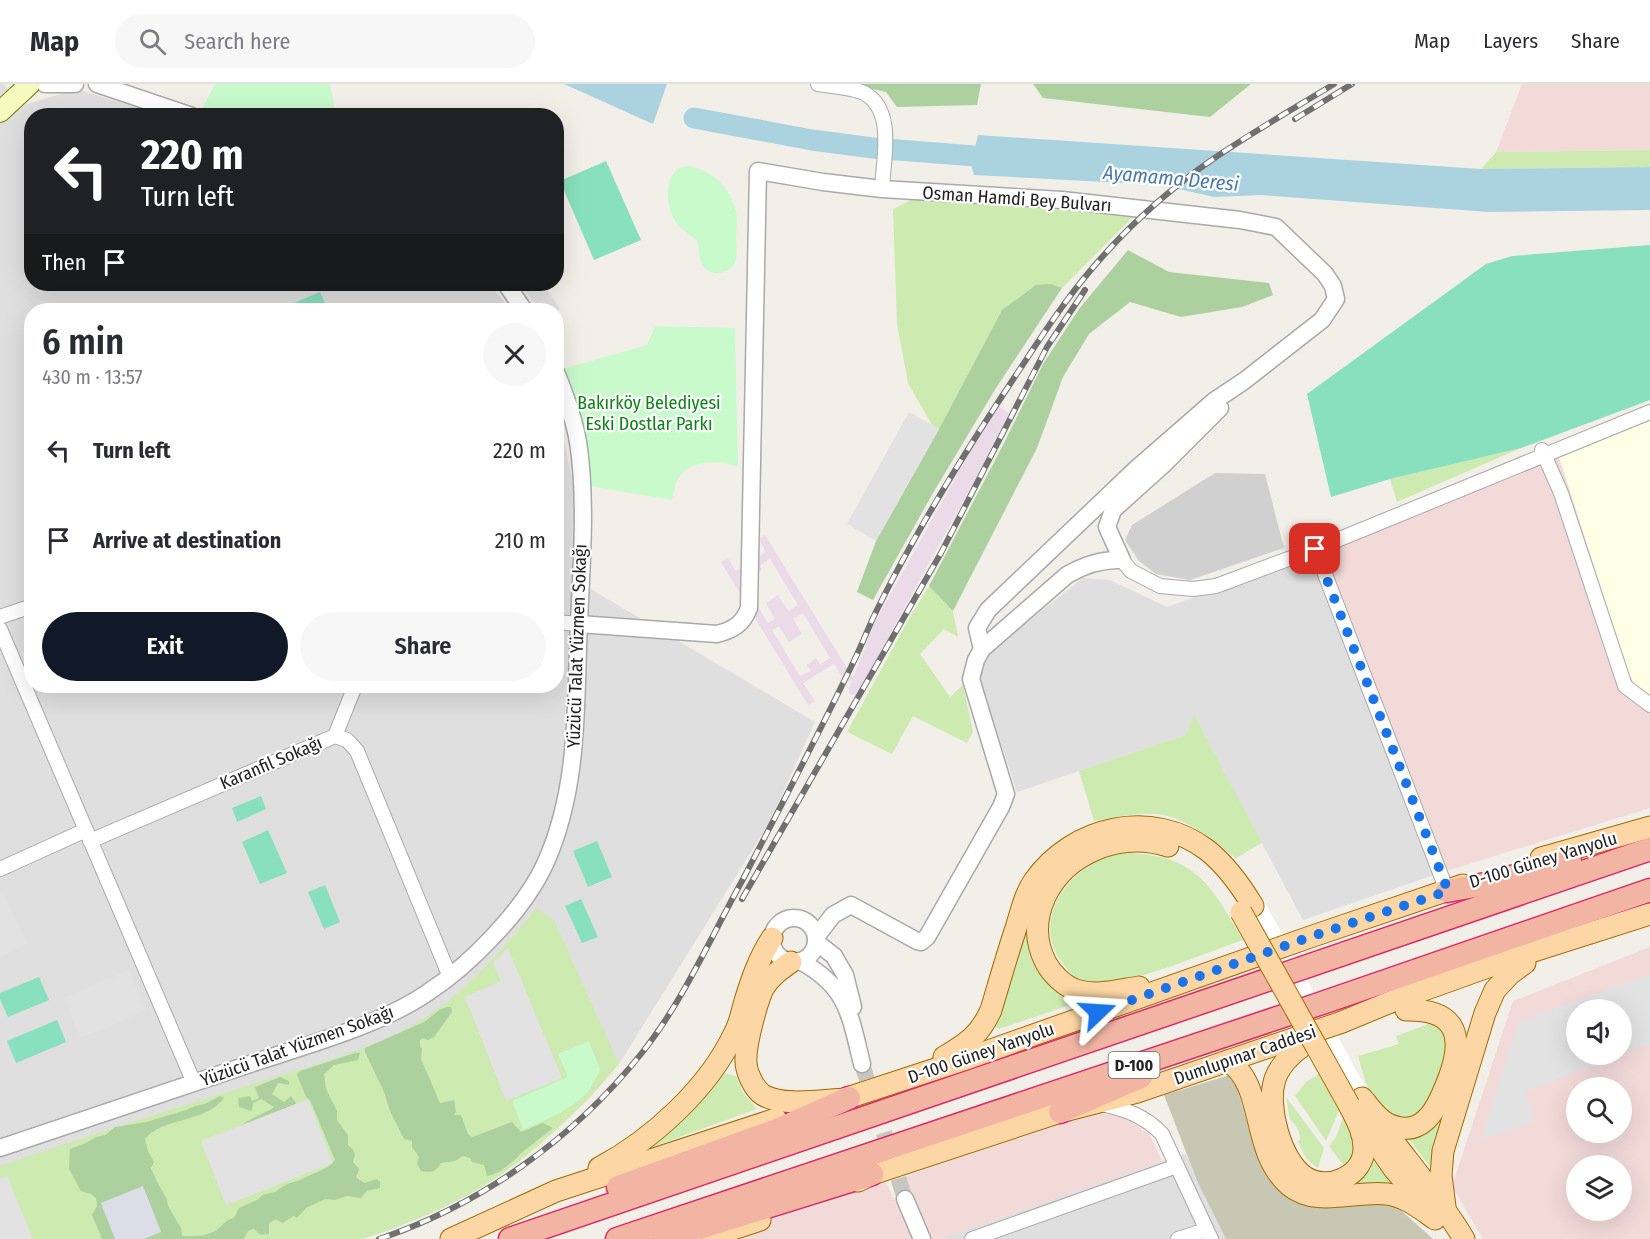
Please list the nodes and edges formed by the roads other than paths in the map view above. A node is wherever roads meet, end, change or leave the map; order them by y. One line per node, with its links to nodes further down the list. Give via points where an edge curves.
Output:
1 (30, 84): 7 (main road)
2 (45, 84): 3 (street)
3 (75, 84)
4 (97, 84): 6 (street)
5 (818, 84): 8 (street, via 864,93 878,104 885,128)
6 (168, 108)
7 (0, 112)
8 (882, 183): 9 (street, Osman Hamdi Bey Bulvarı, via 1062,200 1276,227 1326,274 1336,299 1322,320); 21 (street, Osman Hamdi Bey Bulvarı, via 823,182 758,171 749,608 745,618 728,632 717,634)
9 (1244, 381): 14 (street, via 1214,401); 15 (street, via 1199,430 1113,510)
10 (564, 391): 21 (street, Yüzücü Talat Yüzmen Sokağı, via 578,441 582,491)
11 (1650, 406): 13 (street)
12 (1650, 412): 13 (street)
13 (1544, 453): 16 (street); 27 (street, via 1625,686)
14 (1088, 516): 15 (street, via 1098,518); 23 (street, via 988,610 977,628)
15 (1107, 527): 17 (street)
16 (1314, 546): 17 (street, via 1197,584 1162,579); 36 (street)
17 (1122, 560): 23 (street, via 1095,563 1067,575)
18 (24, 609): 19 (street)
19 (0, 617)
20 (564, 623): 21 (street)
21 (579, 624): 43 (street, Yüzücü Talat Yüzmen Sokağı, via 572,771 561,820 544,866 518,907)
22 (0, 629): 24 (street)
23 (982, 649): 40 (street, via 971,679 1006,795 927,937 917,941 851,906 833,915)
24 (24, 685)
25 (27, 693): 30 (street)
26 (352, 693): 28 (street)
27 (1650, 705)
28 (335, 736): 30 (street, Karanfil Sokağı); 43 (street, Karanfil Sokağı, via 347,740 357,752)
29 (1650, 827): 36 (main road, D-100 Güney Yanyolu, via 1542,858)
30 (88, 835): 33 (street, Karanfil Sokağı); 52 (street)
31 (1650, 839): 36 (highway)
32 (1650, 849): 66 (highway, D-100)
33 (0, 869)
34 (1042, 884): 44 (main road, via 1037,921 1039,944 1049,968 1070,987 1096,994); 51 (main road, via 1022,909 984,1026 965,1045); 54 (main road, via 1053,860 1098,832 1125,827 1155,828 1182,836 1206,850 1229,873)
35 (1650, 890): 45 (highway, D-100)
36 (1448, 891): 44 (main road, D-100 Güney Yanyolu)
37 (1650, 914): 38 (main road, Dumlupınar Caddesi)
38 (1609, 929): 42 (main road); 47 (main road, Dumlupınar Caddesi, via 1442,983)
39 (772, 938): 40 (street, via 778,925 792,918 810,925); 41 (street, via 779,957); 60 (main road, via 752,976 736,1031 685,1102 647,1137 614,1160)
40 (816, 939): 41 (street, via 810,956); 48 (street, via 834,956 845,975 853,1002)
41 (795, 962): 48 (street, via 816,970 830,982 843,999); 53 (main road, via 775,973 764,987 746,1059 750,1076 761,1093 783,1101)
42 (1525, 963): 46 (main road); 62 (main road, via 1495,990 1485,1013 1443,1151)
43 (450, 976): 52 (street, Yüzücü Talat Yüzmen Sokağı, via 426,994 381,1017)
44 (1196, 977): 51 (main road, D-100 Güney Yanyolu)
45 (1322, 1003): 56 (highway, via 1254,1035); 67 (highway, D-100)
46 (1406, 1010): 47 (main road, via 1363,1022); 54 (main road, via 1424,1010 1439,1016 1448,1022 1458,1041 1455,1061 1437,1109 1432,1116 1401,1128 1383,1121)
47 (1342, 1022): 49 (main road, Dumlupınar Caddesi); 54 (main road, via 1292,1053 1273,1088 1279,1135 1296,1168 1311,1180 1330,1182 1348,1177 1363,1158 1363,1133)
48 (853, 1026): 50 (street)
49 (1228, 1061): 55 (main road, Dumlupınar Caddesi); 62 (main road, via 1239,1068 1249,1086 1272,1165 1292,1187 1320,1197 1389,1194)
50 (862, 1064)
51 (905, 1080): 53 (main road, D-100 Güney Yanyolu)
52 (194, 1083): 57 (street, Yüzücü Talat Yüzmen Sokağı)
53 (849, 1098): 60 (main road, D-100 Güney Yanyolu); 65 (highway, via 777,1130 543,1216)
54 (1356, 1101): 62 (main road, via 1420,1174)
55 (1099, 1103): 56 (main road, Dumlupınar Caddesi); 58 (street, via 1127,1109 1155,1126)
56 (1060, 1112): 59 (main road, Dumlupınar Caddesi)
57 (0, 1148)
58 (1177, 1166): 63 (street); 71 (street)
59 (872, 1174): 68 (highway); 69 (main road, Dumlupınar Caddesi, via 806,1203)
60 (556, 1191): 64 (main road, D-100 Güney Yanyolu)
61 (905, 1199): 70 (street)
62 (1440, 1213): 73 (main road); 74 (main road)
63 (1208, 1234): 72 (street)
64 (451, 1239)
65 (496, 1239)
66 (510, 1239)
67 (617, 1239)
68 (662, 1239)
69 (703, 1239)
70 (922, 1239)
71 (972, 1239)
72 (1178, 1239)
73 (1448, 1239)
74 (1464, 1239)

